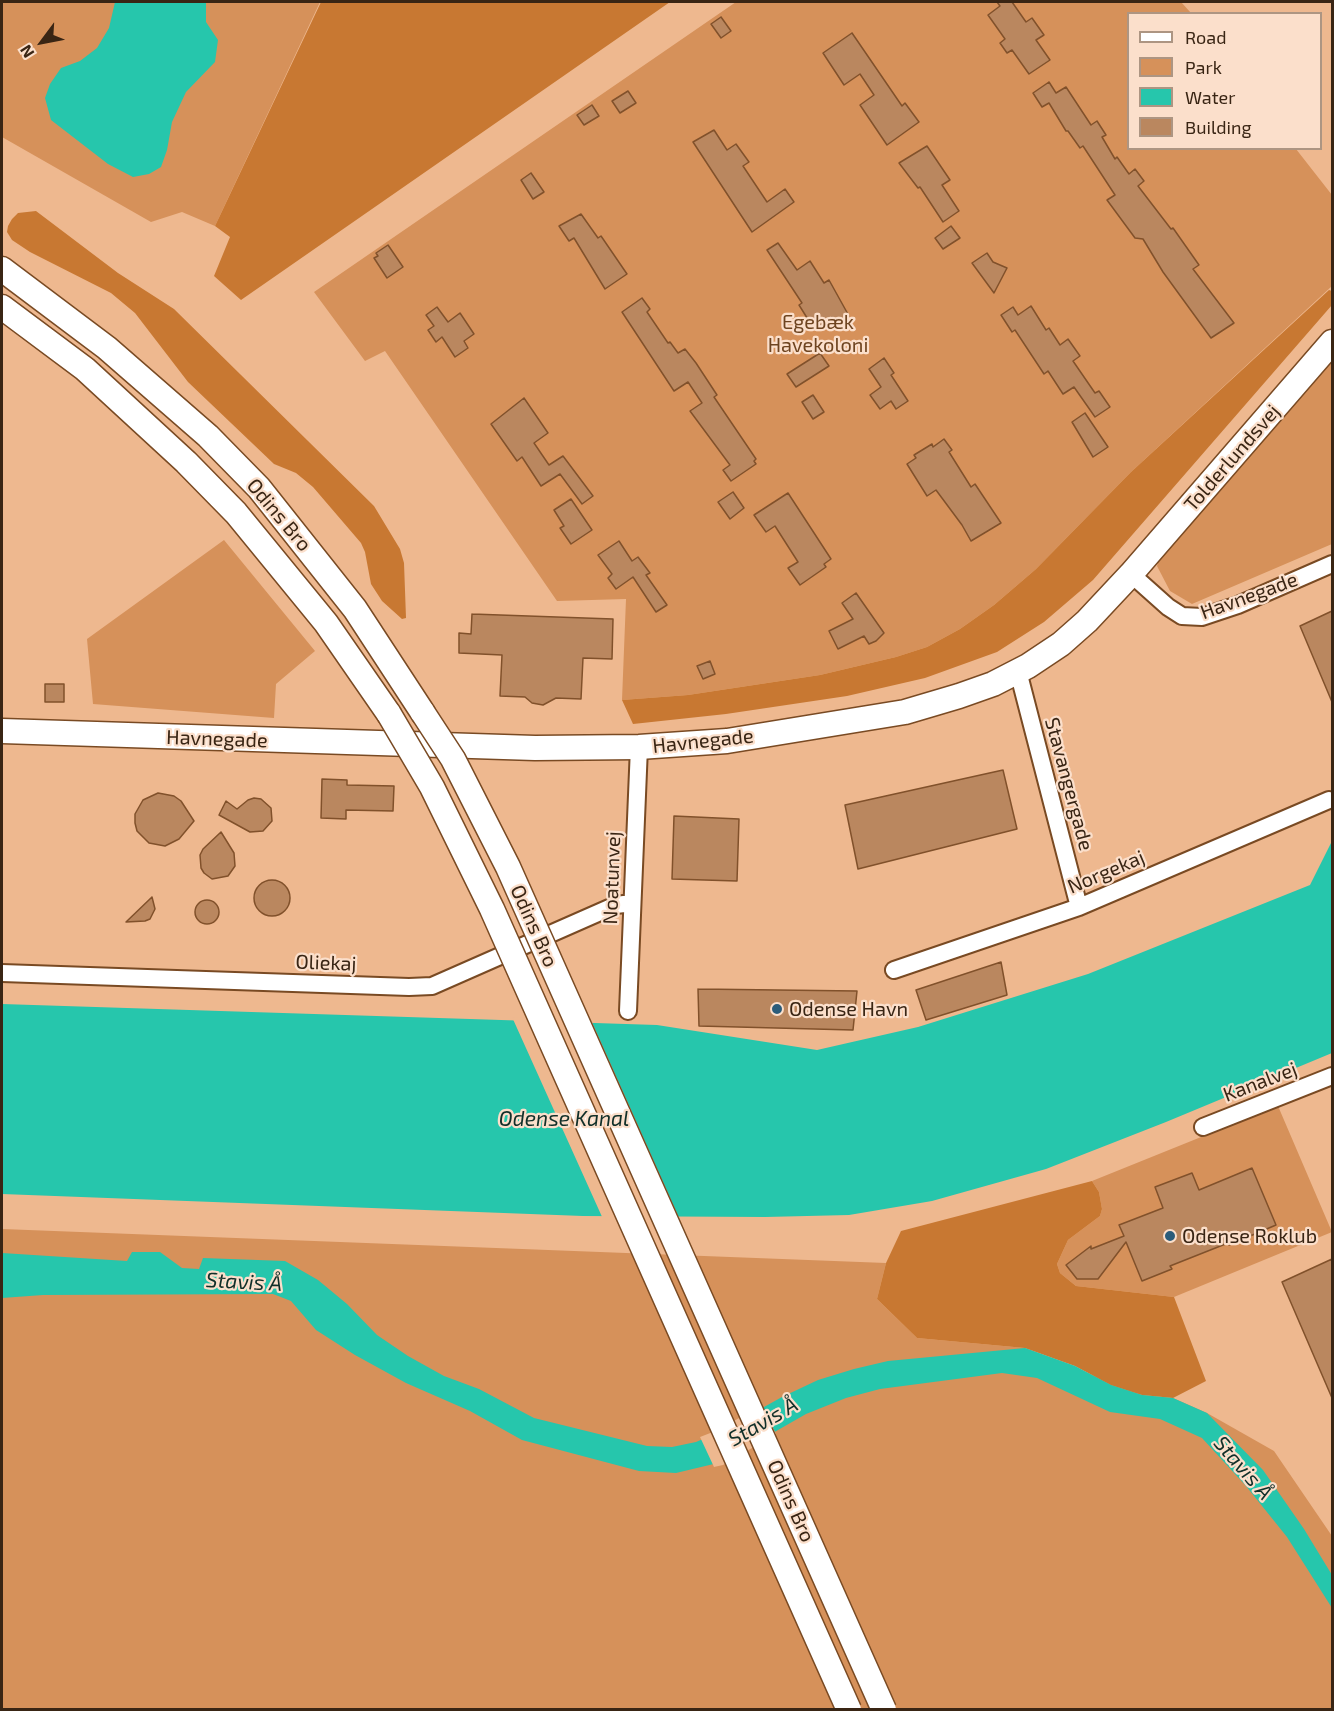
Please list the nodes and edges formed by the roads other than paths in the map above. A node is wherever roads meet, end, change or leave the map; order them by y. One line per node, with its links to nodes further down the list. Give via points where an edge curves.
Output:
1 (2, 269): 18 (main road, Odins Bro, bridge, via 106,348 208,436 259,488 355,609 453,759 508,867)
2 (2, 307): 17 (main road, Odins Bro, bridge, via 85,369 236,513 326,623 388,714 432,788 492,909)
3 (1332, 342): 5 (main road, Tolderlundsvej)
4 (1332, 564): 5 (street, Havnegade, via 1202,617 1182,616)
5 (1131, 574): 6 (main road, Havnegade, via 1061,644)
6 (1018, 671): 8 (main road, Havnegade, via 993,684 905,712 727,741); 11 (street, Stavangergade)
7 (2, 731): 8 (main road, Havnegade, via 535,748)
8 (639, 747): 10 (street, Noatunvej)
9 (1329, 800): 11 (street, Norgekaj)
10 (632, 903): 13 (street, Oliekaj, via 616,905 432,986); 14 (street, Noatunvej)
11 (1079, 907): 12 (street, Norgekaj)
12 (894, 970)
13 (2, 973)
14 (628, 1011)
15 (1332, 1076): 16 (street, Kanalvej)
16 (1203, 1127)
17 (849, 1710)
18 (884, 1710)

